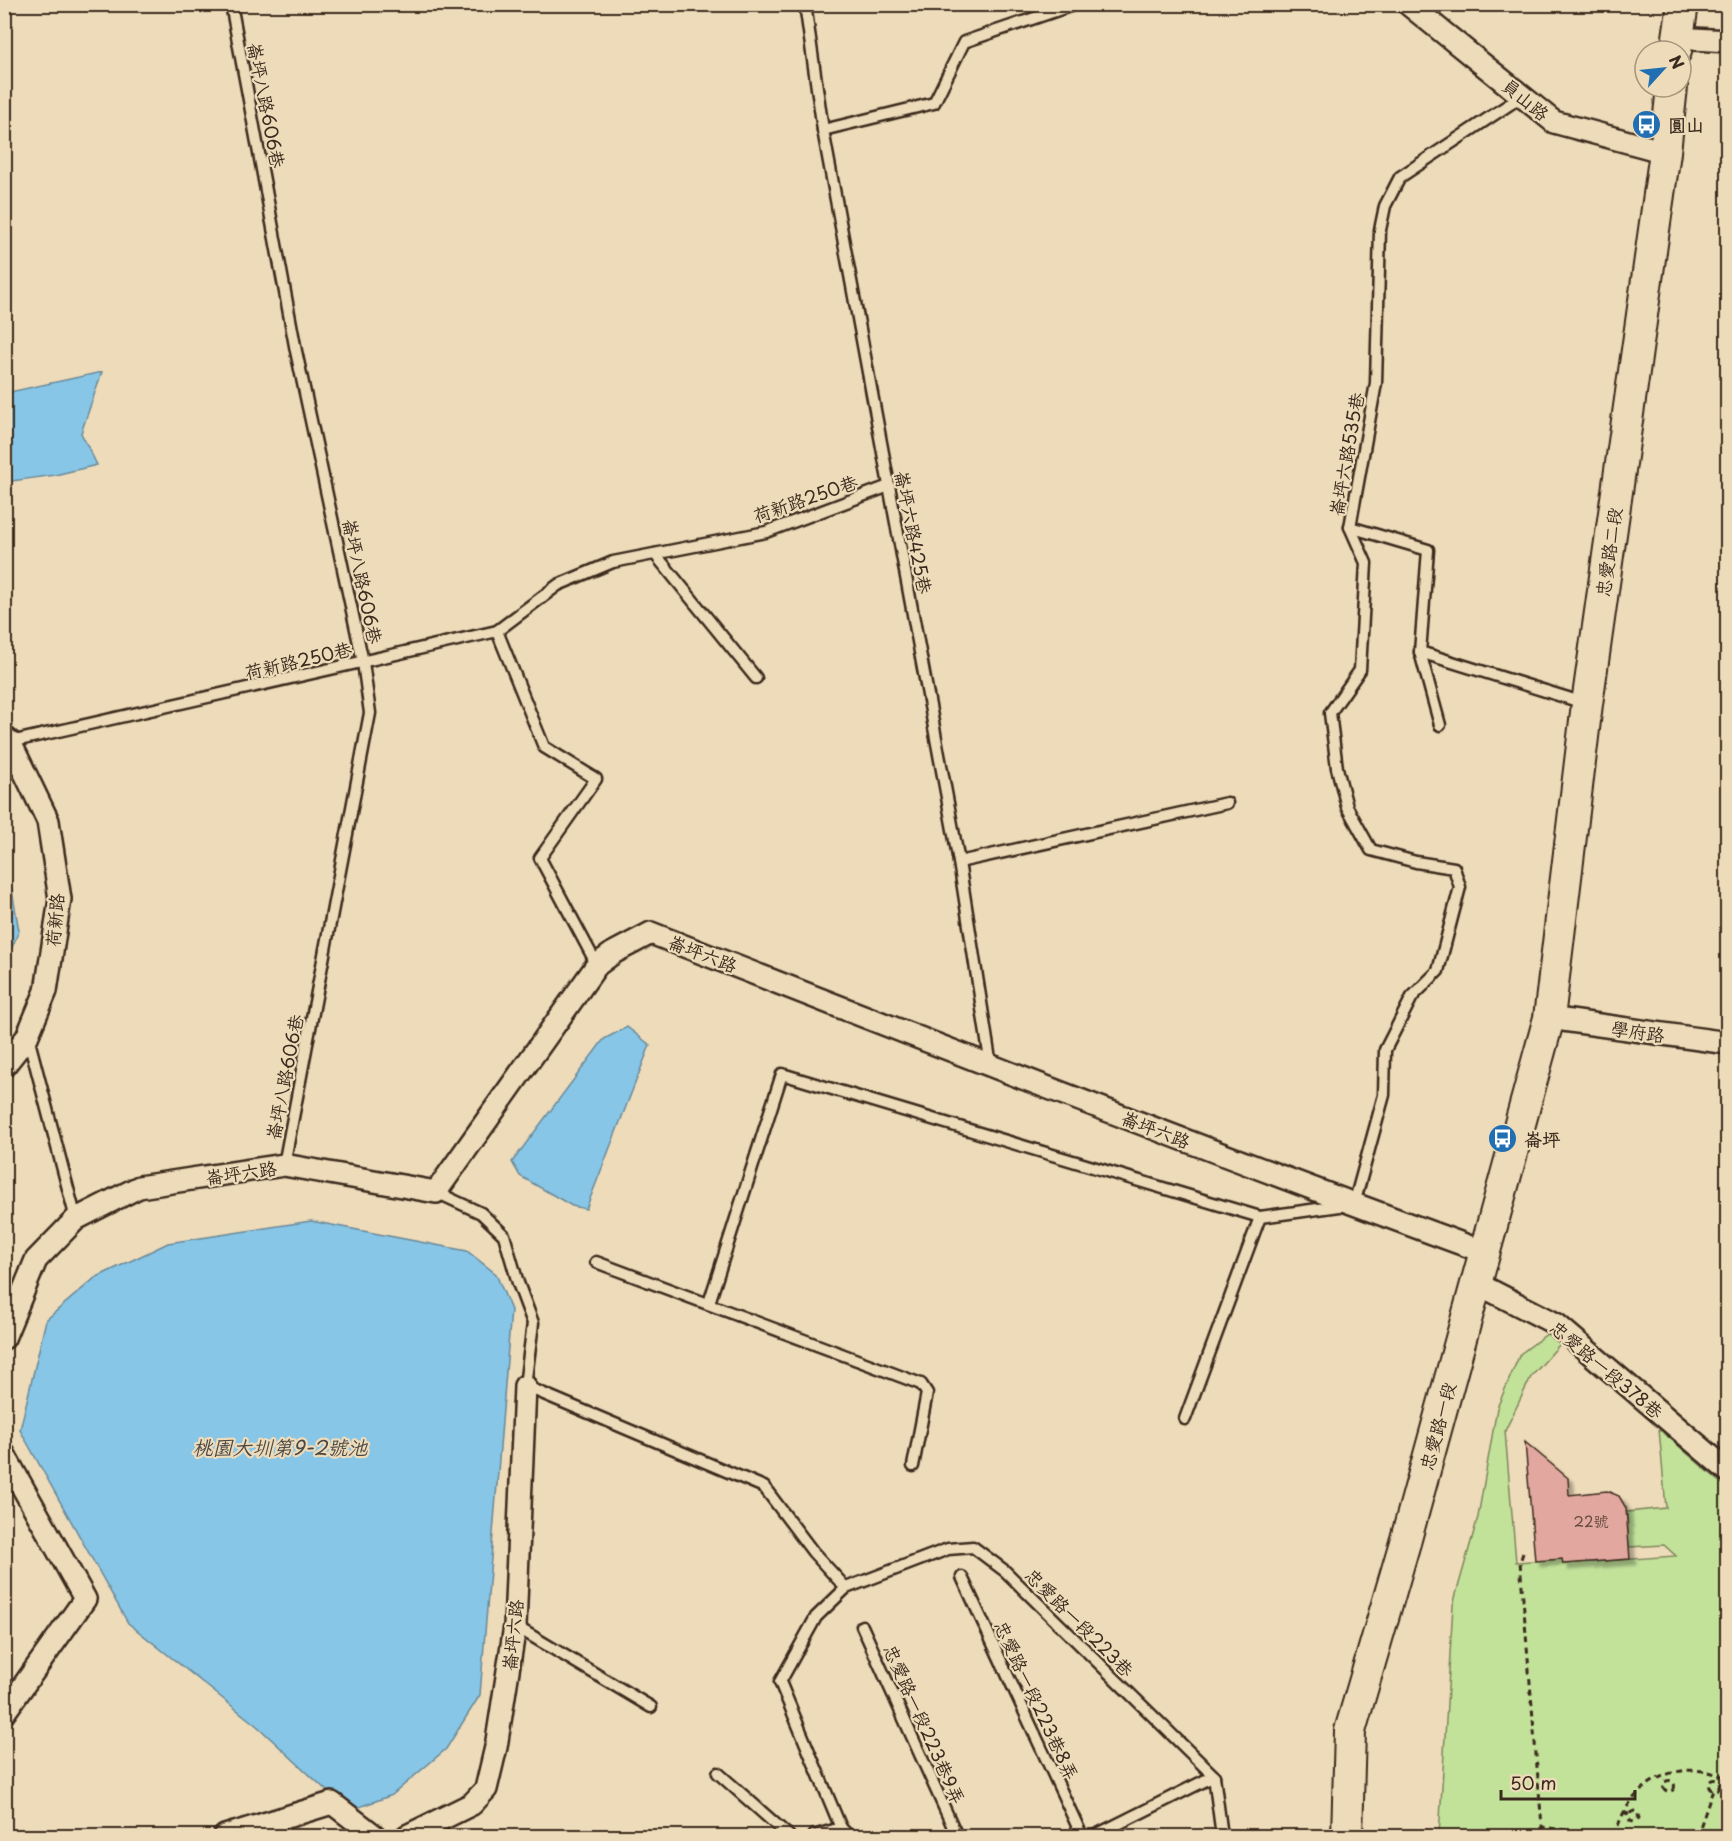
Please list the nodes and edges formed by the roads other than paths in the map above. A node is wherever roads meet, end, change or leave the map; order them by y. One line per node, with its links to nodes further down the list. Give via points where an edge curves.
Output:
1 (231, 4): 18 (lane, 崙坪八路606巷, via 296,351)
2 (805, 4): 11 (lane, 崙坪六路425巷)
3 (1076, 4): 11 (lane, via 964,42 934,103)
4 (1408, 4): 9 (street, 員山路)
5 (1683, 4): 6 (main road)
6 (1678, 39)
7 (1728, 41): 8 (street)
8 (1693, 43)
9 (1522, 96): 12 (street, 員山路, via 1554,122); 14 (lane, 崙坪六路535巷, via 1400,177 1385,206 1380,230 1376,383)
10 (1671, 99): 12 (main road, 忠愛路二段)
11 (823, 130): 13 (lane, 崙坪六路425巷)
12 (1665, 152): 20 (main road, 忠愛路二段)
13 (889, 486): 15 (lane, 荷新路250巷, via 766,532); 24 (lane, 崙坪六路425巷)
14 (1350, 527): 17 (lane, via 1428,550); 33 (lane, 崙坪六路535巷, via 1366,563 1360,670 1330,713 1336,768 1347,807 1371,850 1454,868 1460,887 1438,971 1412,997 1385,1050 1384,1095)
15 (655, 554): 16 (lane, 荷新路250巷, via 613,562 558,585); 19 (lane)
16 (497, 631): 18 (lane, 荷新路250巷); 25 (lane, via 544,747 596,779 540,858)
17 (1420, 652): 20 (lane); 21 (lane)
18 (363, 662): 22 (lane, 荷新路250巷); 31 (lane, 崙坪八路606巷, via 370,713)
19 (756, 678)
20 (1587, 704): 26 (main road, 忠愛路二段)
21 (1440, 725)
22 (7, 740): 27 (street, 荷新路, via 48,821 60,899 46,991)
23 (1227, 803): 24 (lane)
24 (959, 862): 30 (lane, 崙坪六路425巷)
25 (597, 965): 30 (street, 崙坪六路, via 651,933); 32 (street, 崙坪六路)
26 (1549, 1018): 28 (street, 學府路); 36 (main road, 忠愛路一段)
27 (27, 1037): 29 (street, 荷新路); 35 (lane)
28 (1728, 1043)
29 (4, 1066)
30 (991, 1066): 33 (street, 崙坪六路)
31 (284, 1166): 32 (street, 崙坪六路); 35 (street, 崙坪六路, via 139,1187)
32 (435, 1192): 41 (lane, via 482,1213 504,1235 533,1323)
33 (1354, 1204): 34 (lane); 36 (street, 崙坪六路)
34 (1260, 1217): 39 (lane, via 782,1074); 42 (lane)
35 (76, 1219): 40 (street, 崙坪六路, via 36,1260)
36 (1484, 1252): 38 (main road, 忠愛路一段)
37 (596, 1262): 39 (lane)
38 (1476, 1283): 45 (street, 忠愛路一段378巷, via 1556,1324); 65 (main road, 忠愛路一段, via 1350,1731)
39 (709, 1303): 44 (lane, via 921,1384 927,1394)
40 (4, 1338)
41 (525, 1386): 47 (lane, via 764,1486 813,1552); 48 (street, 崙坪六路)
42 (1185, 1419)
43 (4, 1454): 51 (street, via 85,1599)
44 (913, 1466)
45 (1728, 1471)
46 (962, 1577): 62 (lane, 忠愛路一段223巷8弄)
47 (846, 1588): 53 (lane, 忠愛路一段223巷, via 948,1550 973,1546 1005,1571); 54 (lane, via 816,1617 780,1682)
48 (515, 1626): 50 (lane); 57 (street, 崙坪六路, via 486,1789 472,1804)
49 (862, 1626): 61 (lane, 忠愛路一段223巷9弄)
50 (651, 1707)
51 (4, 1713)
52 (718, 1773): 58 (lane)
53 (1214, 1776): 63 (lane); 64 (lane)
54 (841, 1828): 59 (lane); 60 (lane)
55 (225, 1836): 56 (street, via 333,1803)
56 (375, 1836)
57 (407, 1836)
58 (789, 1836)
59 (813, 1836)
60 (849, 1836)
61 (957, 1836)
62 (1082, 1836)
63 (1094, 1836)
64 (1222, 1836)
65 (1347, 1836)

